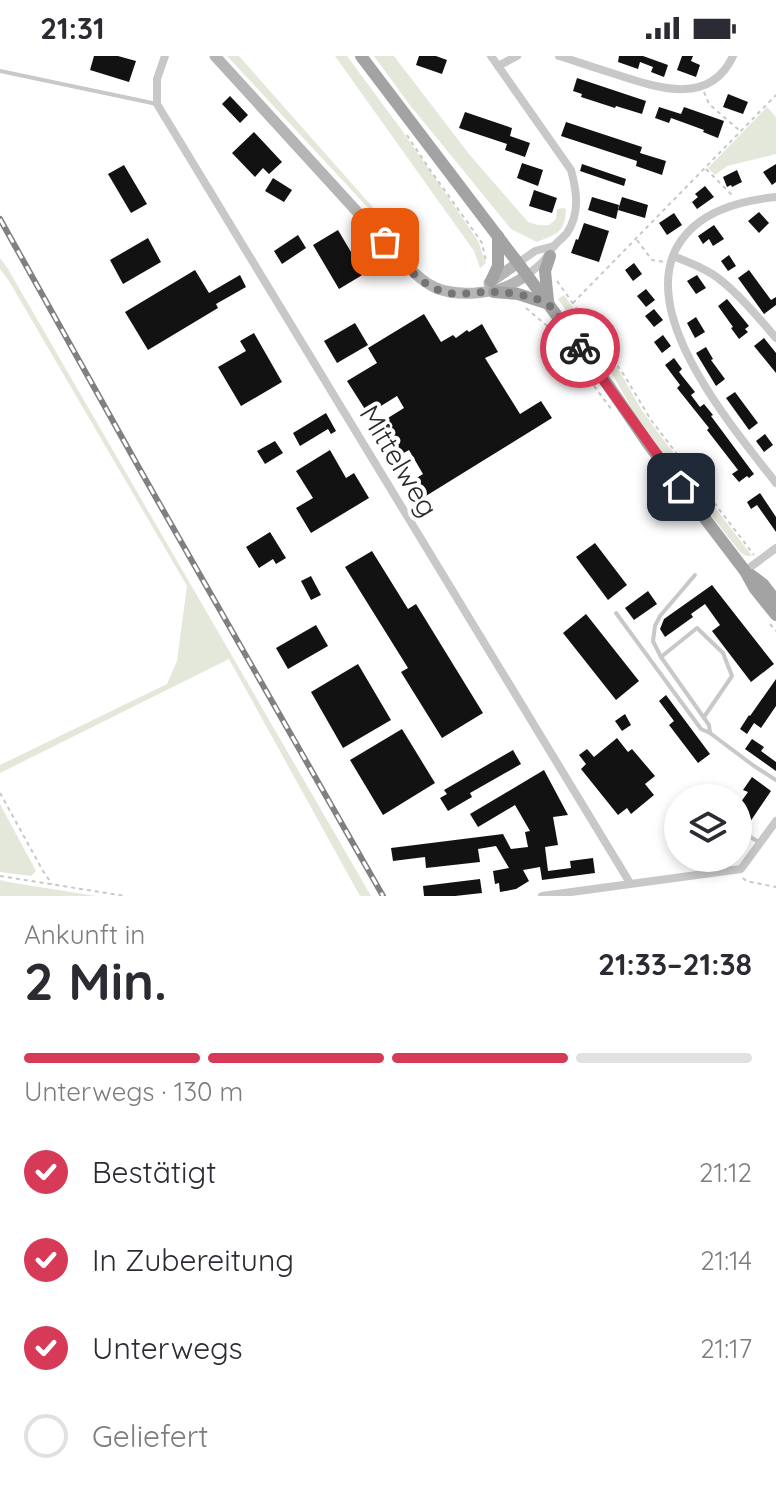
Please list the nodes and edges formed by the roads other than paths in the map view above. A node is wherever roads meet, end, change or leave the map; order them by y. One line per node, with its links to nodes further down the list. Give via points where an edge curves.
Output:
1 (165, 56): 10 (street, via 157,79)
2 (215, 56): 17 (main road, via 414,274 450,293 475,293)
3 (361, 56): 12 (main road)
4 (491, 56): 8 (street)
5 (517, 56): 8 (street)
6 (559, 56): 7 (street, via 680,90 716,79)
7 (733, 56)
8 (498, 66): 13 (street, via 571,170 576,189 573,221)
9 (0, 71): 10 (lane)
10 (157, 104): 34 (street, Mittelweg)
11 (776, 197): 14 (street, via 701,220 685,234)
12 (498, 236): 15 (main road); 17 (main road)
13 (552, 251): 15 (street, via 535,251); 16 (street); 18 (main road, via 545,271)
14 (672, 260): 19 (street, via 717,277); 20 (street, via 669,297 686,351 707,390)
15 (518, 263): 16 (main road); 17 (main road)
16 (527, 275): 17 (main road, via 504,289); 18 (main road)
17 (493, 286): 18 (main road)
18 (549, 304): 22 (main road)
19 (776, 338)
20 (776, 483)
21 (776, 548): 22 (street)
22 (745, 571): 24 (main road); 26 (main road)
23 (695, 575): 27 (lane, via 655,626 653,641)
24 (776, 601)
25 (616, 613): 29 (lane, via 701,729)
26 (776, 615)
27 (661, 657): 28 (lane); 28 (lane, via 697,628 723,653 732,676)
28 (704, 718): 29 (lane)
29 (710, 733): 30 (lane)
30 (776, 780)
31 (776, 821): 33 (street)
32 (752, 838): 33 (lane)
33 (760, 843): 34 (street, via 741,869)
34 (630, 883): 35 (street)
35 (542, 896)

